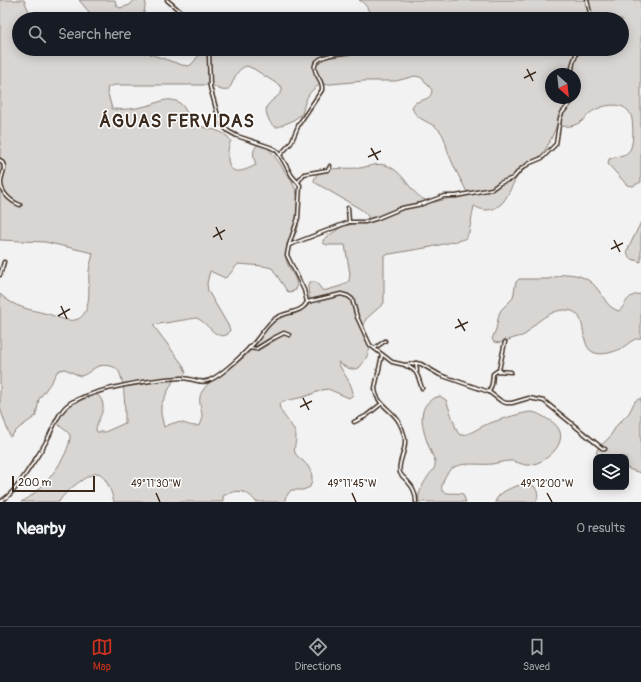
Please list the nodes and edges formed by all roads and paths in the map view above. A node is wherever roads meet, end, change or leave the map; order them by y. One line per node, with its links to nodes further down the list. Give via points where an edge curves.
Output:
1 (167, 0): 3 (street)
2 (587, 0): 4 (street)
3 (181, 12)
4 (590, 12)
5 (209, 56): 10 (street, via 210,87 223,126 237,136 270,147)
6 (329, 56): 10 (street, via 322,57 315,65 322,90 299,124 288,147)
7 (576, 56): 8 (street)
8 (572, 68)
9 (570, 104): 16 (street, via 560,118 556,144 542,158 520,169 513,178 492,189 444,196 365,222)
10 (280, 155): 13 (street)
11 (0, 160): 14 (street, via 5,167 1,181 3,190 10,200)
12 (330, 166): 13 (street, via 327,170 304,174)
13 (298, 182): 17 (street, via 298,218)
14 (20, 205)
15 (348, 208): 16 (street)
16 (349, 222): 17 (street)
17 (289, 244): 20 (street, via 287,255)
18 (4, 262): 19 (street)
19 (0, 275)
20 (307, 302): 24 (street, via 303,308 276,318); 25 (street, via 341,294 348,296 352,299 357,317 370,345)
21 (288, 335): 24 (street, via 284,333 256,349)
22 (385, 341): 25 (street)
23 (505, 342): 29 (street)
24 (249, 348): 37 (street, via 207,382 182,378 122,385 95,392 72,402 61,412 46,442 18,485)
25 (374, 348): 26 (street)
26 (382, 355): 28 (street, via 392,362); 34 (street, via 375,388 375,394)
27 (416, 363): 28 (street); 30 (street); 33 (street, via 448,378)
28 (405, 365): 30 (street)
29 (499, 370): 31 (street); 33 (street, via 493,374)
30 (417, 372): 32 (street)
31 (511, 372)
32 (422, 388)
33 (489, 392): 36 (street, via 506,403 529,398 544,401)
34 (381, 404): 35 (street); 38 (street, via 399,422 406,442 400,474 409,483)
35 (354, 422)
36 (605, 449)
37 (0, 502)
38 (416, 502)

